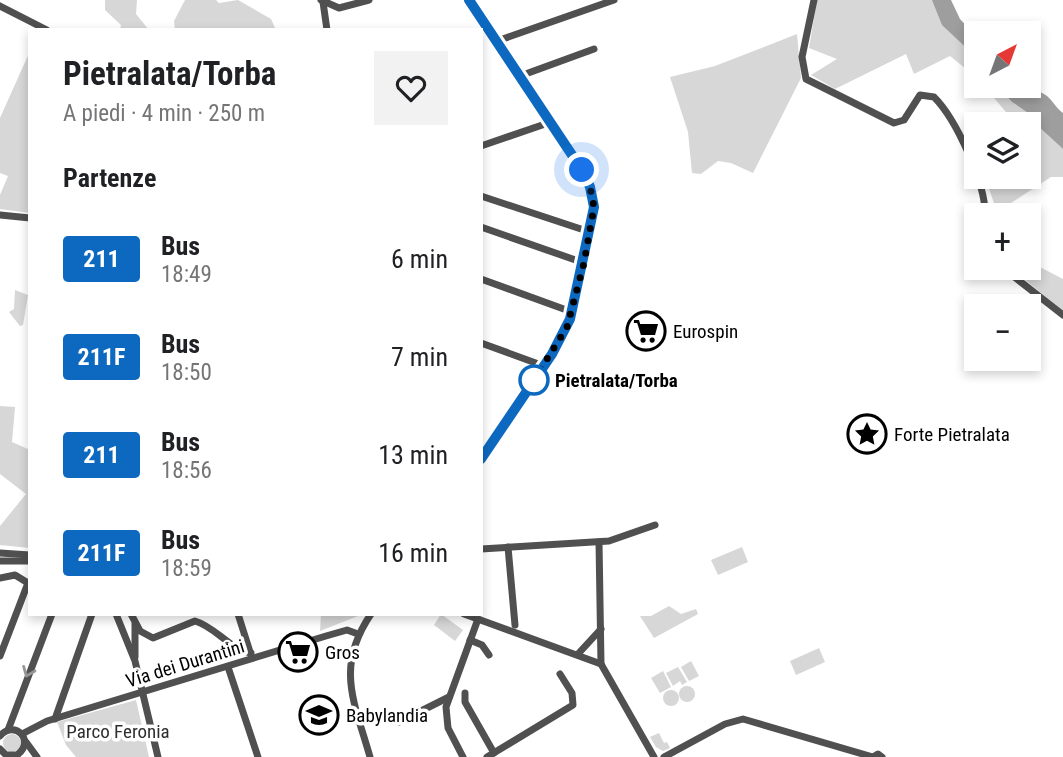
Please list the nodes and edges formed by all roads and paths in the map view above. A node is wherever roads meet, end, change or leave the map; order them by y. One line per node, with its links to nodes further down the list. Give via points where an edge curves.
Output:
1 (369, 0): 5 (street, via 339,8)
2 (469, 0): 9 (street)
3 (614, 0): 9 (street)
4 (814, 0): 15 (street, via 802,60 806,79 894,123 904,120 920,95 934,97 964,148)
5 (322, 1): 8 (street)
6 (0, 6): 7 (street)
7 (43, 28)
8 (327, 28)
9 (497, 41): 11 (street)
10 (594, 49): 11 (street)
11 (520, 76): 12 (street)
12 (551, 122): 13 (street); 19 (street, via 590,187 594,207)
13 (483, 145)
14 (483, 197): 19 (street)
15 (984, 203)
16 (0, 215): 17 (street)
17 (28, 218)
18 (483, 228): 20 (street)
19 (590, 232): 20 (street)
20 (584, 263): 23 (street)
21 (483, 280): 23 (street)
22 (1018, 280): 24 (street)
23 (572, 312): 26 (street)
24 (1063, 315)
25 (483, 344): 26 (street)
26 (544, 366): 27 (street)
27 (483, 456)
28 (655, 525): 29 (street)
29 (598, 542): 30 (street); 48 (street)
30 (508, 547): 31 (street); 47 (street)
31 (483, 549)
32 (0, 553): 33 (street)
33 (28, 555)
34 (0, 561): 35 (street)
35 (28, 561)
36 (0, 578): 53 (street, via 15,575 28,583)
37 (51, 616): 64 (street, one-way to 64)
38 (91, 616): 62 (street)
39 (117, 616): 55 (street)
40 (132, 616): 46 (street)
41 (239, 616): 54 (street)
42 (370, 616): 49 (street)
43 (470, 616): 45 (street)
44 (185, 618): 46 (street, via 155,638); 54 (street, via 204,624)
45 (478, 619): 50 (street); 51 (street)
46 (135, 624): 55 (street)
47 (515, 625)
48 (601, 629): 51 (street); 56 (street)
49 (358, 634): 54 (street, Via dei Durantini, via 347,630); 73 (street, via 350,655 349,683)
50 (470, 640): 52 (street, via 482,645); 61 (street)
51 (578, 654): 56 (street)
52 (489, 655)
53 (0, 656)
54 (252, 656): 57 (street, Via dei Durantini)
55 (135, 661): 59 (street)
56 (601, 664): 75 (street)
57 (228, 667): 59 (street, Via dei Durantini); 72 (street)
58 (561, 674): 68 (street, via 573,705)
59 (143, 693): 62 (street, Via dei Durantini); 71 (street)
60 (466, 693): 68 (street, via 465,702)
61 (449, 697): 63 (street); 74 (street, via 446,722)
62 (55, 719): 66 (street, Via dei Durantini)
63 (399, 722)
64 (8, 730): 65 (street); 66 (street)
65 (0, 736)
66 (24, 738): 67 (street, Via dei Durantini, via 22,752); 70 (street)
67 (6, 755)
68 (490, 755)
69 (673, 755): 76 (street); 77 (street, via 725,724 743,719)
70 (37, 757)
71 (158, 757)
72 (258, 757)
73 (370, 757)
74 (463, 757)
75 (654, 757)
76 (664, 757)
77 (873, 757): 78 (street)
78 (882, 757)

